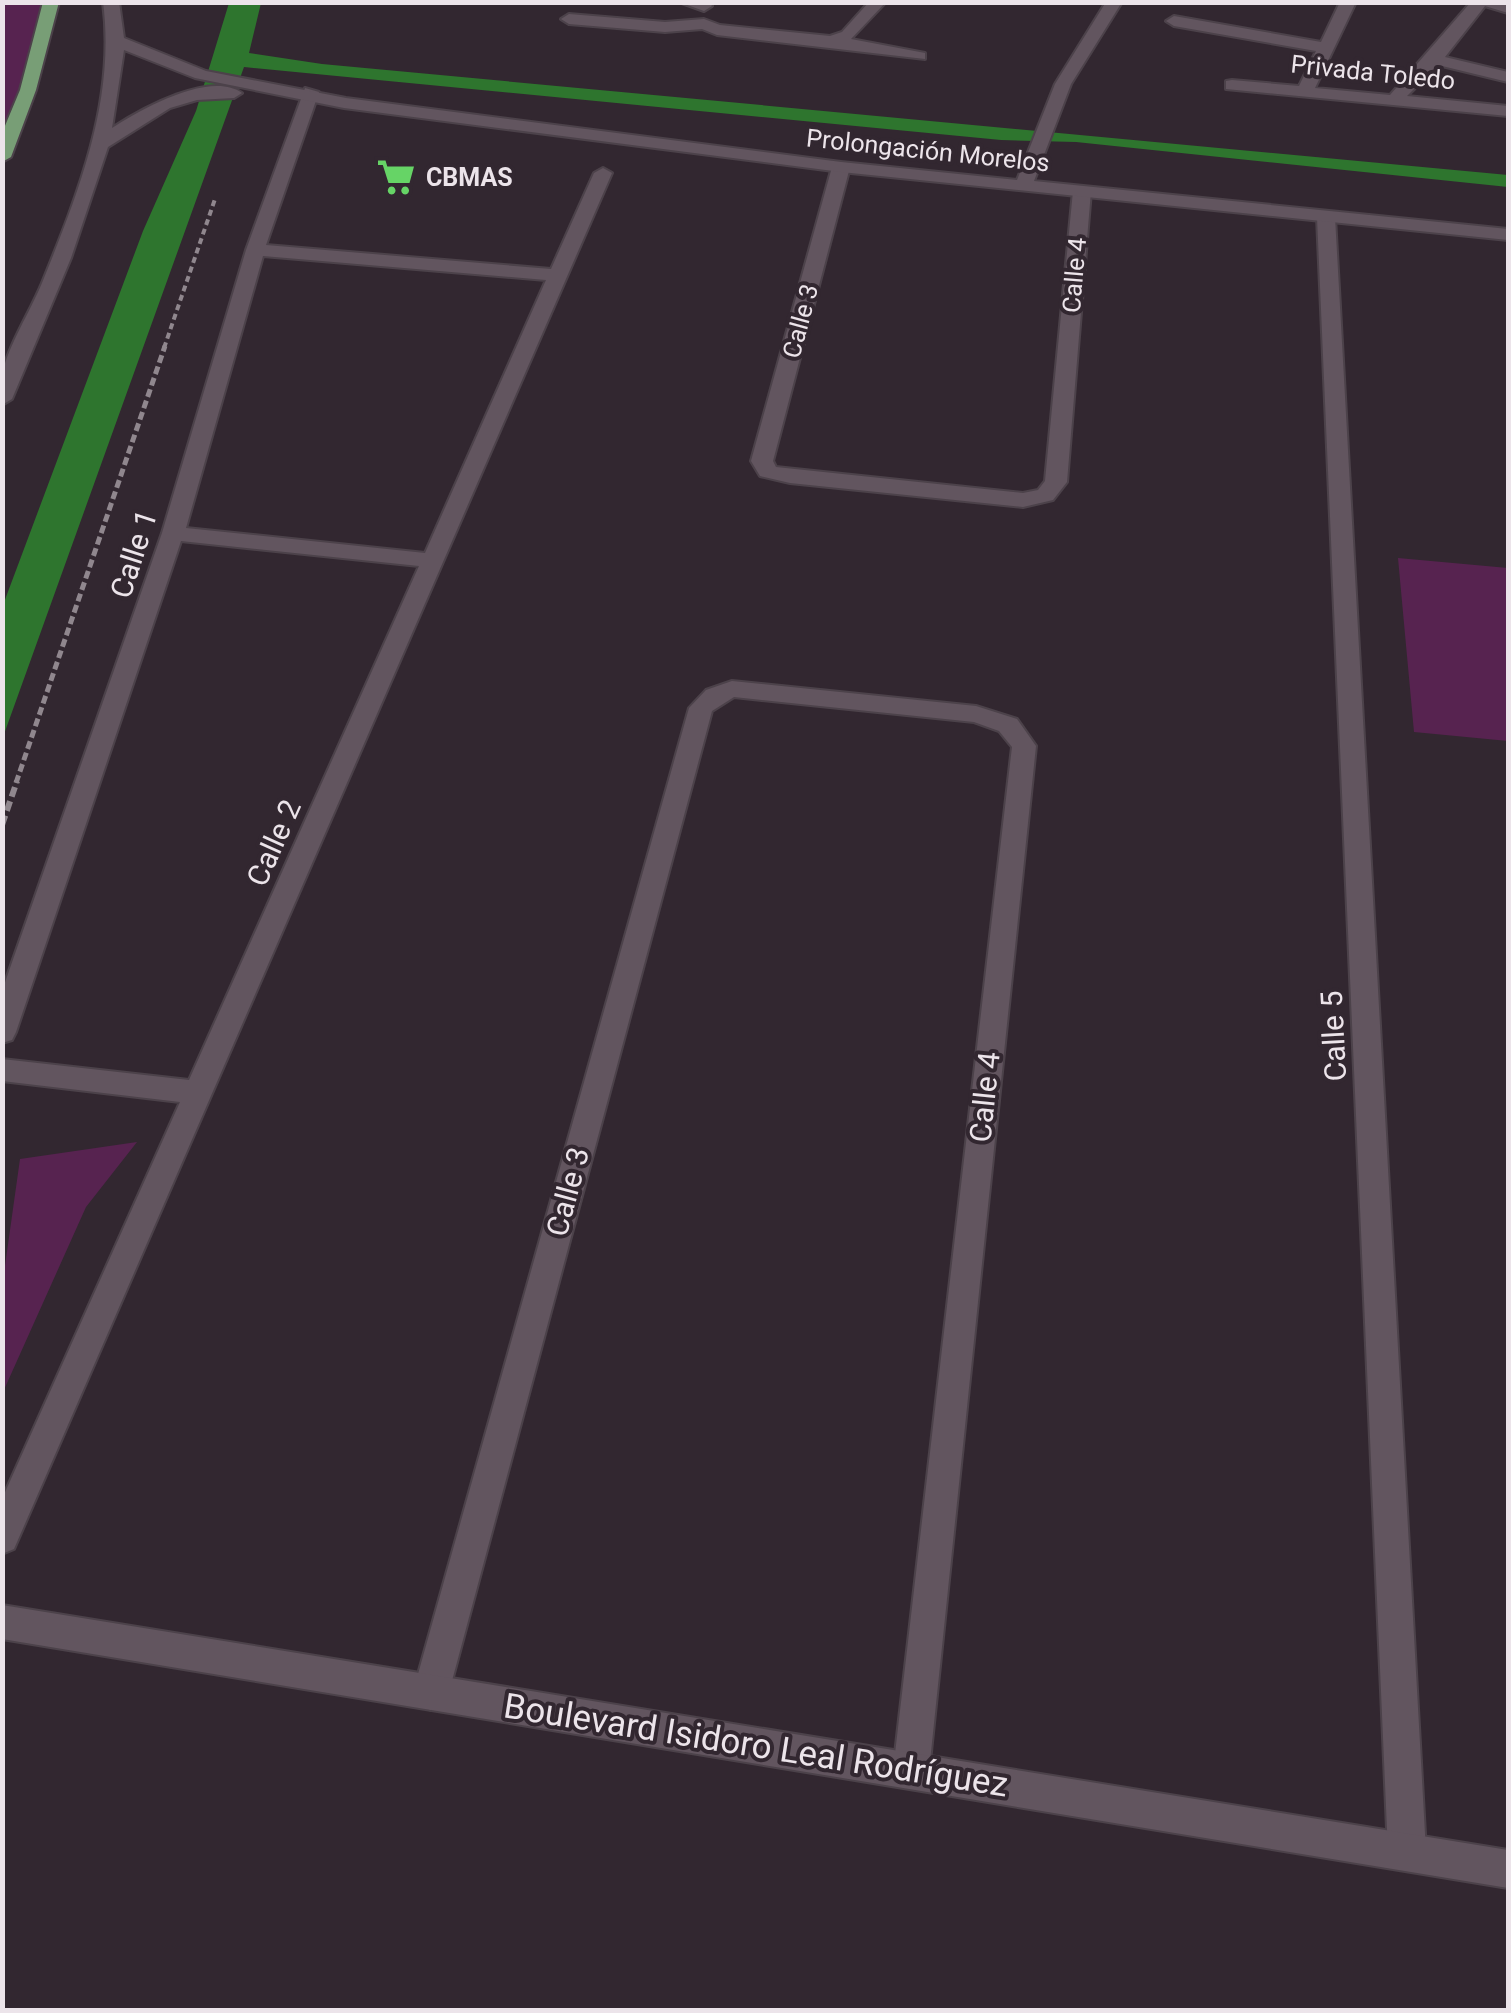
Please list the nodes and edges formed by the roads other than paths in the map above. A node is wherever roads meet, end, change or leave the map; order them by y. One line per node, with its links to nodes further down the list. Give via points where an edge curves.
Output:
1 (50, 2): 25 (highway, via 28,90)
2 (111, 2): 12 (street)
3 (878, 2): 13 (street, via 848,36)
4 (1114, 2): 28 (street, via 1063,84)
5 (1348, 2): 14 (street)
6 (1483, 2): 8 (street); 16 (street)
7 (699, 4): 11 (street)
8 (1508, 8)
9 (569, 19): 11 (street)
10 (1174, 21): 14 (street)
11 (704, 24): 13 (street)
12 (118, 41): 19 (street, Prolongación Morelos); 24 (street)
13 (831, 41): 15 (street)
14 (1326, 48): 20 (street)
15 (918, 56)
16 (1434, 59): 17 (street); 22 (street)
17 (1508, 77)
18 (1232, 84): 20 (street, Privada Toledo)
19 (206, 85): 21 (street, Prolongación Morelos); 24 (street, Prolongación Morelos, via 153,108)
20 (1306, 90): 22 (street, Privada Toledo)
21 (307, 98): 26 (street, Prolongación Morelos); 32 (street, Calle 1)
22 (1396, 98): 23 (street, Privada Toledo)
23 (1508, 111)
24 (103, 143): 34 (street)
25 (2, 157)
26 (841, 167): 28 (street, Prolongación Morelos); 35 (street, Calle 3, via 762,461)
27 (603, 174): 33 (street, Calle 2)
28 (1024, 186): 29 (street, Prolongación Morelos)
29 (1082, 192): 30 (street, Prolongación Morelos); 35 (street, Calle 4, via 1056,482 1045,495 1024,500)
30 (1326, 217): 31 (street, Prolongación Morelos); 46 (street, Calle 5)
31 (1508, 235)
32 (255, 250): 33 (street); 36 (street, Calle 1)
33 (556, 275): 37 (street, Calle 2)
34 (2, 399)
35 (768, 471)
36 (174, 534): 37 (street); 39 (street, Calle 1)
37 (433, 560): 41 (street, Calle 2)
38 (714, 696): 44 (street, Calle 3, via 701,708); 45 (street, Calle 4, via 732,689 976,714 1008,726 1024,746)
39 (2, 1032)
40 (2, 1070): 41 (street)
41 (200, 1094): 42 (street, Calle 2)
42 (2, 1538)
43 (2, 1622): 44 (street, Boulevard Isidoro Leal Rodríguez)
44 (431, 1692): 45 (street, Boulevard Isidoro Leal Rodríguez)
45 (912, 1771): 46 (street, Boulevard Isidoro Leal Rodríguez)
46 (1407, 1852): 47 (street, Boulevard Isidoro Leal Rodríguez)
47 (1508, 1869)

